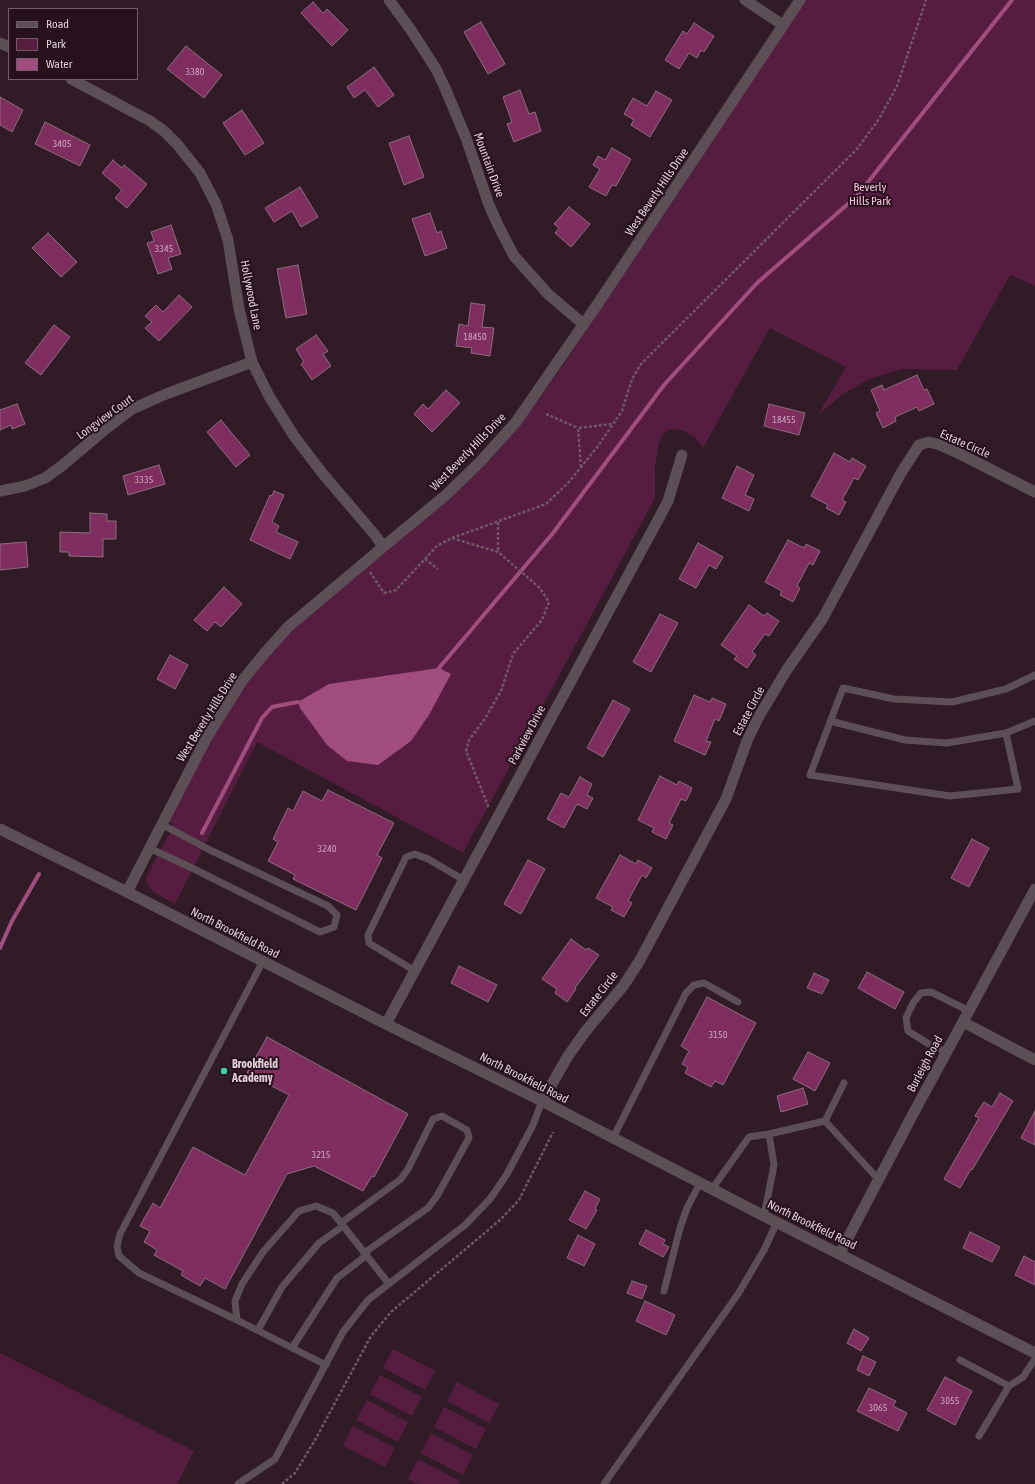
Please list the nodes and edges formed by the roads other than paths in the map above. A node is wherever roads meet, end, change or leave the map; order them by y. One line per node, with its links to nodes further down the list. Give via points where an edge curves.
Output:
1 (389, 0): 6 (street, Mountain Drive, via 412,30 436,69 466,138 492,212 514,256 548,294)
2 (745, 0): 4 (street)
3 (800, 0): 4 (street, West Beverly Hills Drive)
4 (783, 25): 6 (street, West Beverly Hills Drive)
5 (73, 80): 7 (street, Hollywood Lane, via 164,131 200,173 216,204 228,240 239,309)
6 (583, 324): 11 (street, West Beverly Hills Drive, via 533,398 499,441 446,495)
7 (252, 362): 9 (street, Longview Court, via 166,394 132,410 45,478 25,486); 11 (street, Hollywood Lane, via 294,436)
8 (682, 455): 19 (street, Parkview Drive, via 660,518)
9 (0, 491)
10 (1035, 492): 31 (street, Estate Circle, via 940,445 929,442 919,445 901,473 823,618 786,671 758,718 726,798 640,960 624,985 577,1044)
11 (382, 547): 16 (street, West Beverly Hills Drive, via 288,627 242,681 207,736)
12 (1035, 675): 13 (lane, via 1006,688 952,702 894,699 843,688)
13 (830, 721): 15 (lane, via 905,740 947,743); 15 (lane, via 810,775 950,796 1018,789)
14 (1035, 721): 15 (lane)
15 (1006, 734)
16 (161, 824): 18 (street, West Beverly Hills Drive); 18 (lane, via 328,906 337,915 334,927 320,932)
17 (0, 829): 21 (street, North Brookfield Road)
18 (149, 848): 21 (street, West Beverly Hills Drive)
19 (464, 880): 23 (street, Parkview Drive); 23 (lane, via 428,859 415,854 406,857 368,935 369,943)
20 (1035, 889): 25 (street, Burleigh Road)
21 (127, 892): 22 (street, North Brookfield Road)
22 (263, 961): 27 (street, North Brookfield Road); 45 (lane, via 120,1234 117,1246 119,1256 139,1273)
23 (414, 971): 27 (street, Parkview Drive)
24 (738, 1002): 34 (lane, via 704,983 694,985 686,993)
25 (969, 1011): 26 (street, Burleigh Road); 28 (lane, via 931,992 921,993 913,1003 906,1018 908,1031)
26 (963, 1022): 28 (street, Burleigh Road); 29 (street)
27 (386, 1024): 31 (street, North Brookfield Road)
28 (947, 1052): 35 (street, Burleigh Road)
29 (1035, 1060)
30 (844, 1083): 32 (lane)
31 (542, 1101): 34 (street, North Brookfield Road); 43 (lane, via 530,1131 490,1199 464,1225)
32 (825, 1121): 33 (lane); 35 (lane)
33 (769, 1134): 37 (lane, via 749,1137); 38 (lane, via 774,1165)
34 (613, 1138): 36 (street, North Brookfield Road)
35 (879, 1180): 41 (street, Burleigh Road)
36 (700, 1183): 37 (street, North Brookfield Road); 44 (lane, via 680,1228)
37 (712, 1189): 38 (street, North Brookfield Road)
38 (764, 1216): 39 (street, North Brookfield Road)
39 (777, 1222): 41 (street, North Brookfield Road); 55 (lane, via 738,1294)
40 (342, 1224): 42 (lane); 42 (lane, via 401,1179 433,1119 442,1116 468,1130 469,1138 428,1208); 45 (lane, via 333,1213 316,1206 299,1211 263,1252 242,1284 235,1301); 46 (lane, via 319,1243 282,1287)
41 (840, 1253): 48 (street, North Brookfield Road)
42 (366, 1254): 43 (lane); 47 (lane, via 337,1278)
43 (389, 1284): 51 (lane, via 368,1300 343,1332)
44 (664, 1291)
45 (237, 1320): 46 (lane)
46 (258, 1330): 47 (lane)
47 (292, 1348): 51 (lane)
48 (1035, 1353)
49 (1035, 1359): 52 (lane, via 1023,1377)
50 (960, 1360): 52 (lane)
51 (326, 1365): 54 (lane, via 275,1459)
52 (1009, 1386): 53 (lane)
53 (979, 1436)
54 (238, 1484)
55 (604, 1484)

